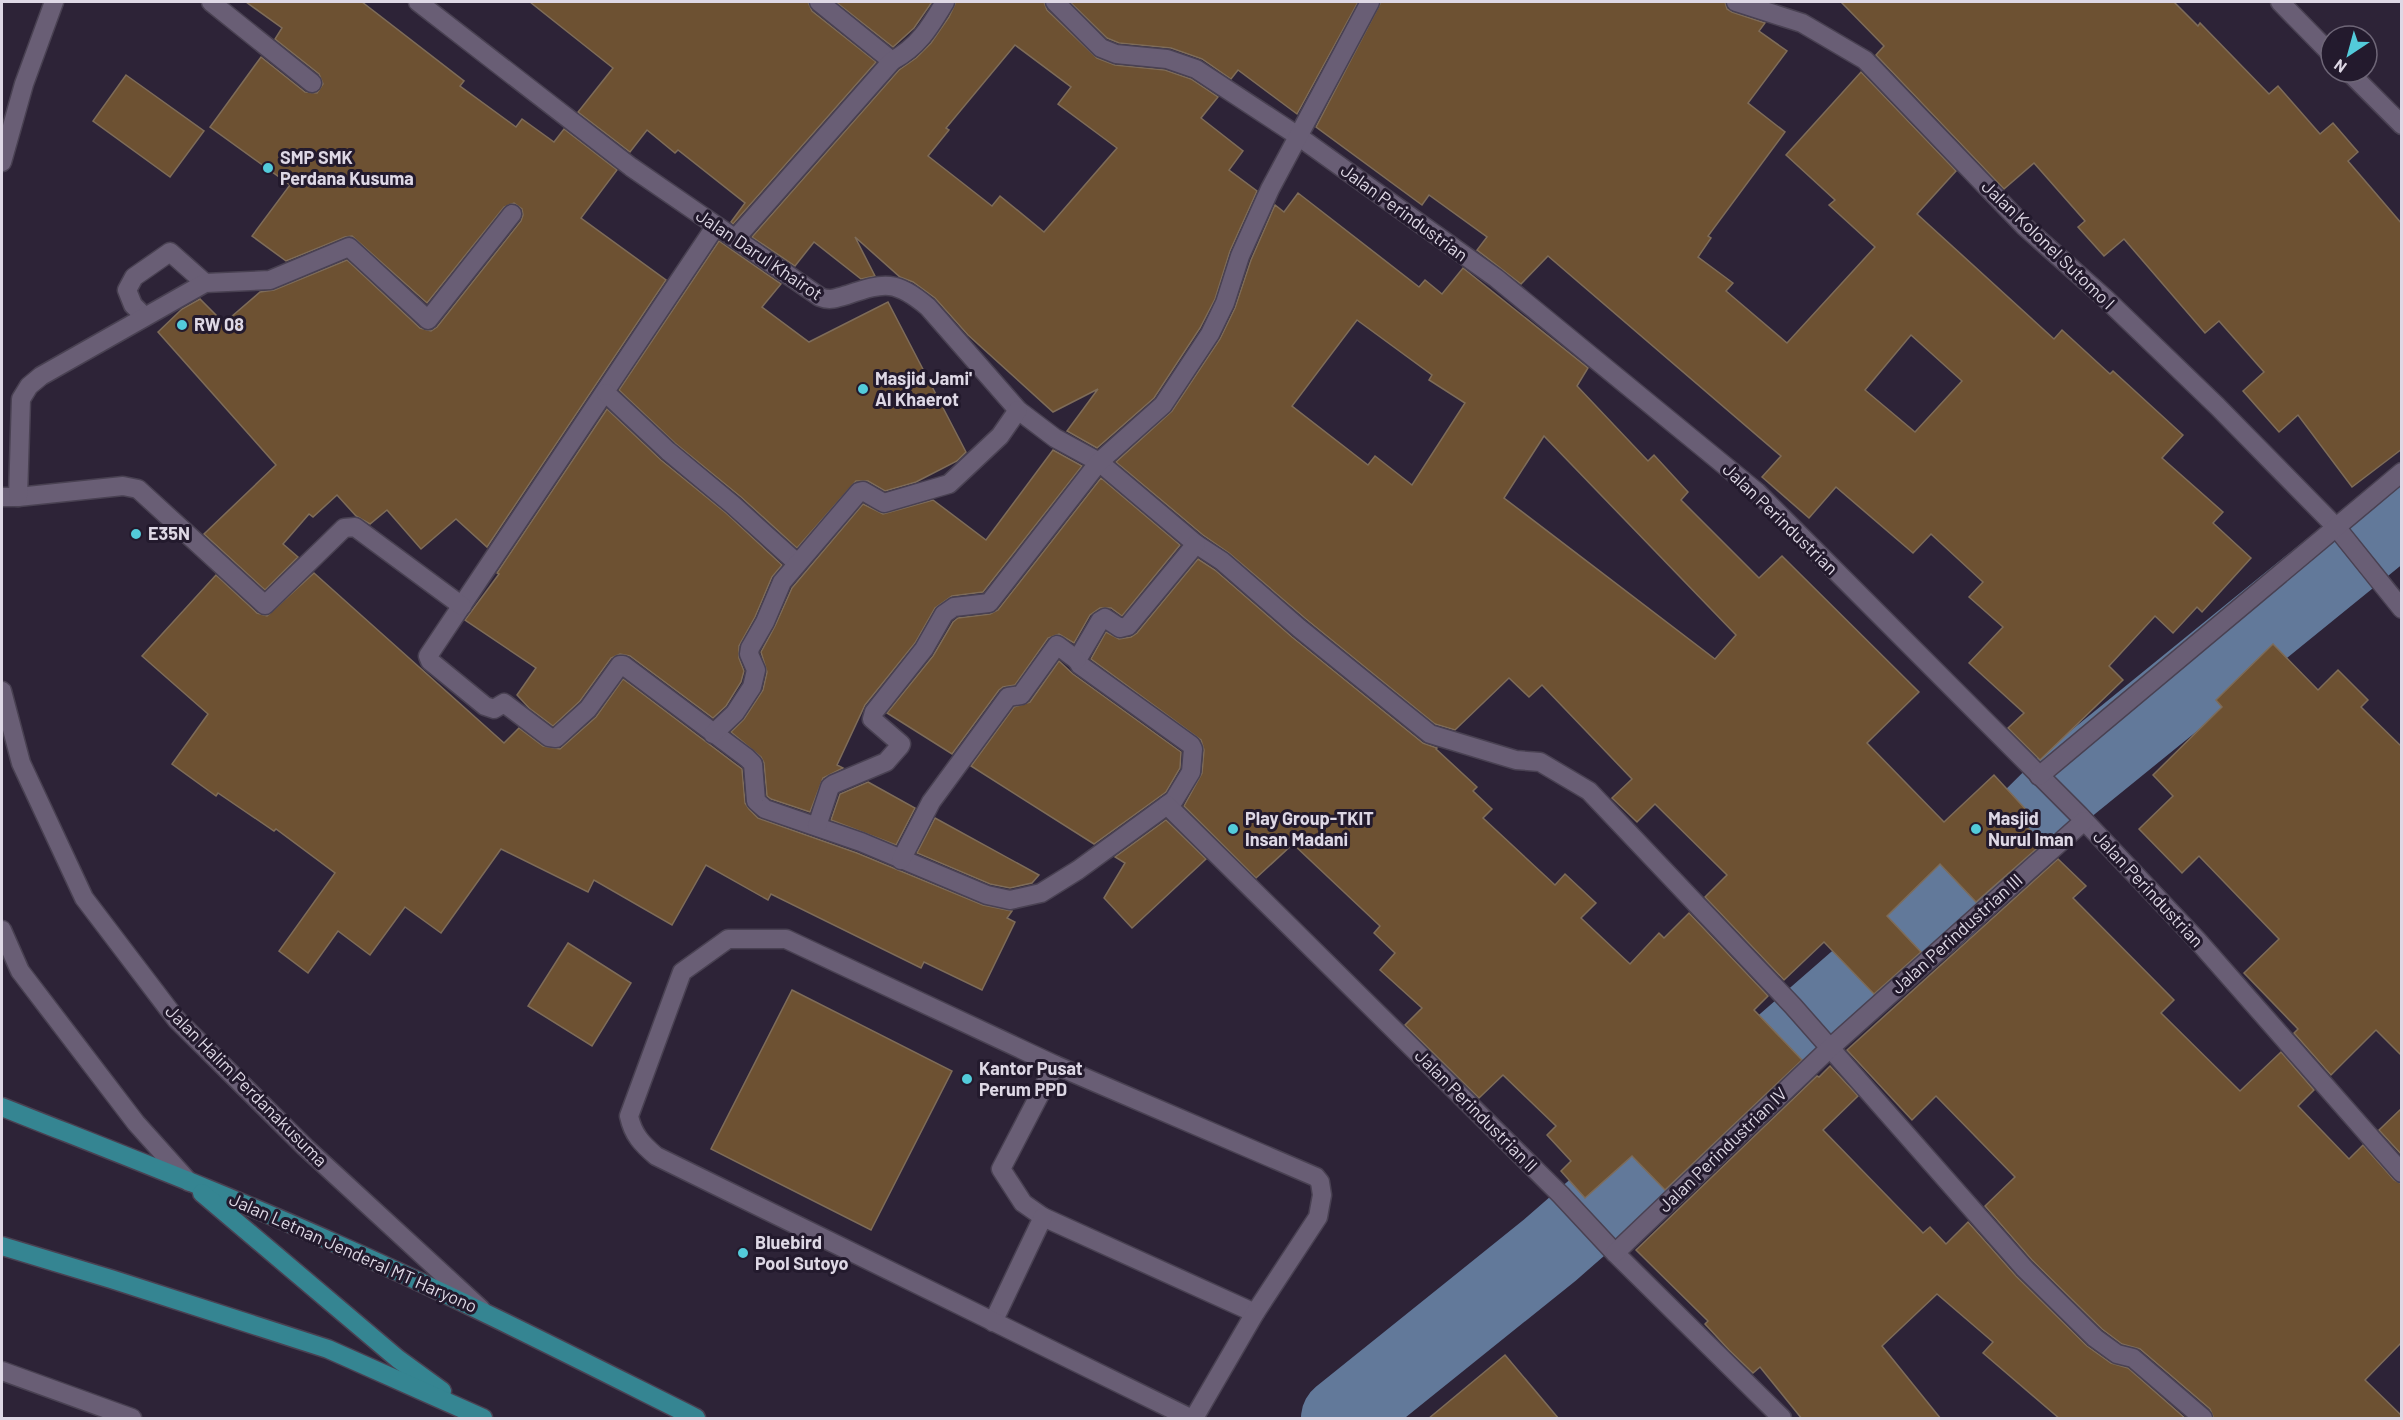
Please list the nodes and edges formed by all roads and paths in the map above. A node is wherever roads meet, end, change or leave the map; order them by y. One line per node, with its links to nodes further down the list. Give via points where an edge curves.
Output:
1 (54, 2): 16 (street, via 24,84)
2 (211, 2): 12 (street)
3 (418, 2): 18 (street, Jalan Darul Khairot)
4 (819, 2): 11 (street)
5 (945, 2): 11 (street, via 909,52)
6 (1055, 2): 15 (street, Jalan Perindustrian, via 1101,48 1116,54 1151,56 1188,65)
7 (1370, 2): 15 (street)
8 (1736, 2): 27 (street, Jalan Kolonel Sutomo I, via 1802,23 1865,60 2025,227 2217,406)
9 (2280, 2): 10 (street)
10 (2319, 42)
11 (892, 61): 19 (street)
12 (312, 83)
13 (2361, 84): 14 (street)
14 (2402, 125)
15 (1298, 136): 24 (street, via 1240,256 1210,334 1163,405); 35 (street, Jalan Perindustrian, via 1496,278 1757,492)
16 (2, 162)
17 (512, 214): 20 (street, via 428,320 348,247 270,280)
18 (715, 227): 19 (street, Jalan Darul Khairot); 22 (street)
19 (735, 239): 23 (street, Jalan Darul Khairot, via 828,301 887,285 910,292 928,307)
20 (205, 283): 21 (street); 21 (street, via 170,252 134,277 127,290 132,305)
21 (144, 316): 26 (street, via 29,386 21,399)
22 (606, 393): 29 (street); 30 (street)
23 (1018, 410): 24 (street, Jalan Darul Khairot, via 1055,438); 29 (street, via 1000,436 949,484 884,503 859,492)
24 (1098, 462): 28 (street, Jalan Darul Khairot); 38 (street, via 989,603 954,607 944,614 924,649 874,712 872,719 900,746 886,762 830,787)
25 (2402, 472): 27 (street)
26 (10, 497): 30 (street, via 123,486 138,489 265,605 344,528 355,527)
27 (2336, 527): 31 (street, Jalan Kolonel Sutomo I); 35 (street)
28 (1196, 544): 32 (street, via 1128,626 1120,628 1106,618 1100,621); 41 (street, Jalan Darul Khairot, via 1222,561 1430,734 1516,760 1540,762 1589,791)
29 (797, 563): 34 (street, via 782,582 750,648 756,670 752,687 735,713)
30 (462, 606): 34 (street, via 428,656 489,709 504,703 549,737 556,738 588,709 623,665)
31 (2402, 609)
32 (1077, 660): 36 (street, via 1193,749 1191,772); 39 (street, via 1057,645 1021,695 1008,697 931,802)
33 (2, 691): 49 (street, Jalan Halim Perdanakusuma, via 21,763 84,898 176,1019 305,1147)
34 (713, 734): 38 (street, via 753,764 756,801 765,809)
35 (2044, 781): 37 (street, Jalan Perindustrian)
36 (1167, 805): 39 (street, via 1041,893 1010,900 987,895); 48 (street, Jalan Perindustrian II)
37 (2081, 818): 41 (street, Jalan Perindustrian III); 44 (street, Jalan Perindustrian, via 2198,941)
38 (817, 826): 39 (street)
39 (901, 860)
40 (2, 930): 45 (street, via 20,971 136,1123)
41 (1825, 1042): 48 (street, Jalan Perindustrian IV); 58 (street, Jalan Darul Khairot, via 2024,1268 2095,1338 2117,1354 2133,1358)
42 (1055, 1065): 46 (street, via 1001,1169 1023,1203); 50 (street, via 1310,1173 1320,1182 1318,1217); 51 (street, via 786,939 728,939 682,972 629,1116 639,1142 656,1156)
43 (2, 1107): 45 (main road, Jalan Letnan Jenderal MT Haryono)
44 (2402, 1173)
45 (189, 1182): 49 (main road, Jalan Letnan Jenderal MT Haryono); 53 (main road, via 398,1359)
46 (1043, 1217): 50 (street); 51 (street)
47 (2, 1246): 53 (main road, via 328,1349)
48 (1615, 1253): 57 (street, Jalan Perindustrian II)
49 (484, 1311): 55 (main road, Jalan Letnan Jenderal MT Haryono)
50 (1255, 1313): 56 (street)
51 (993, 1322): 56 (street)
52 (2, 1371): 54 (street)
53 (476, 1415)
54 (132, 1419)
55 (696, 1419)
56 (1192, 1419)
57 (1782, 1419)
58 (2203, 1419)

